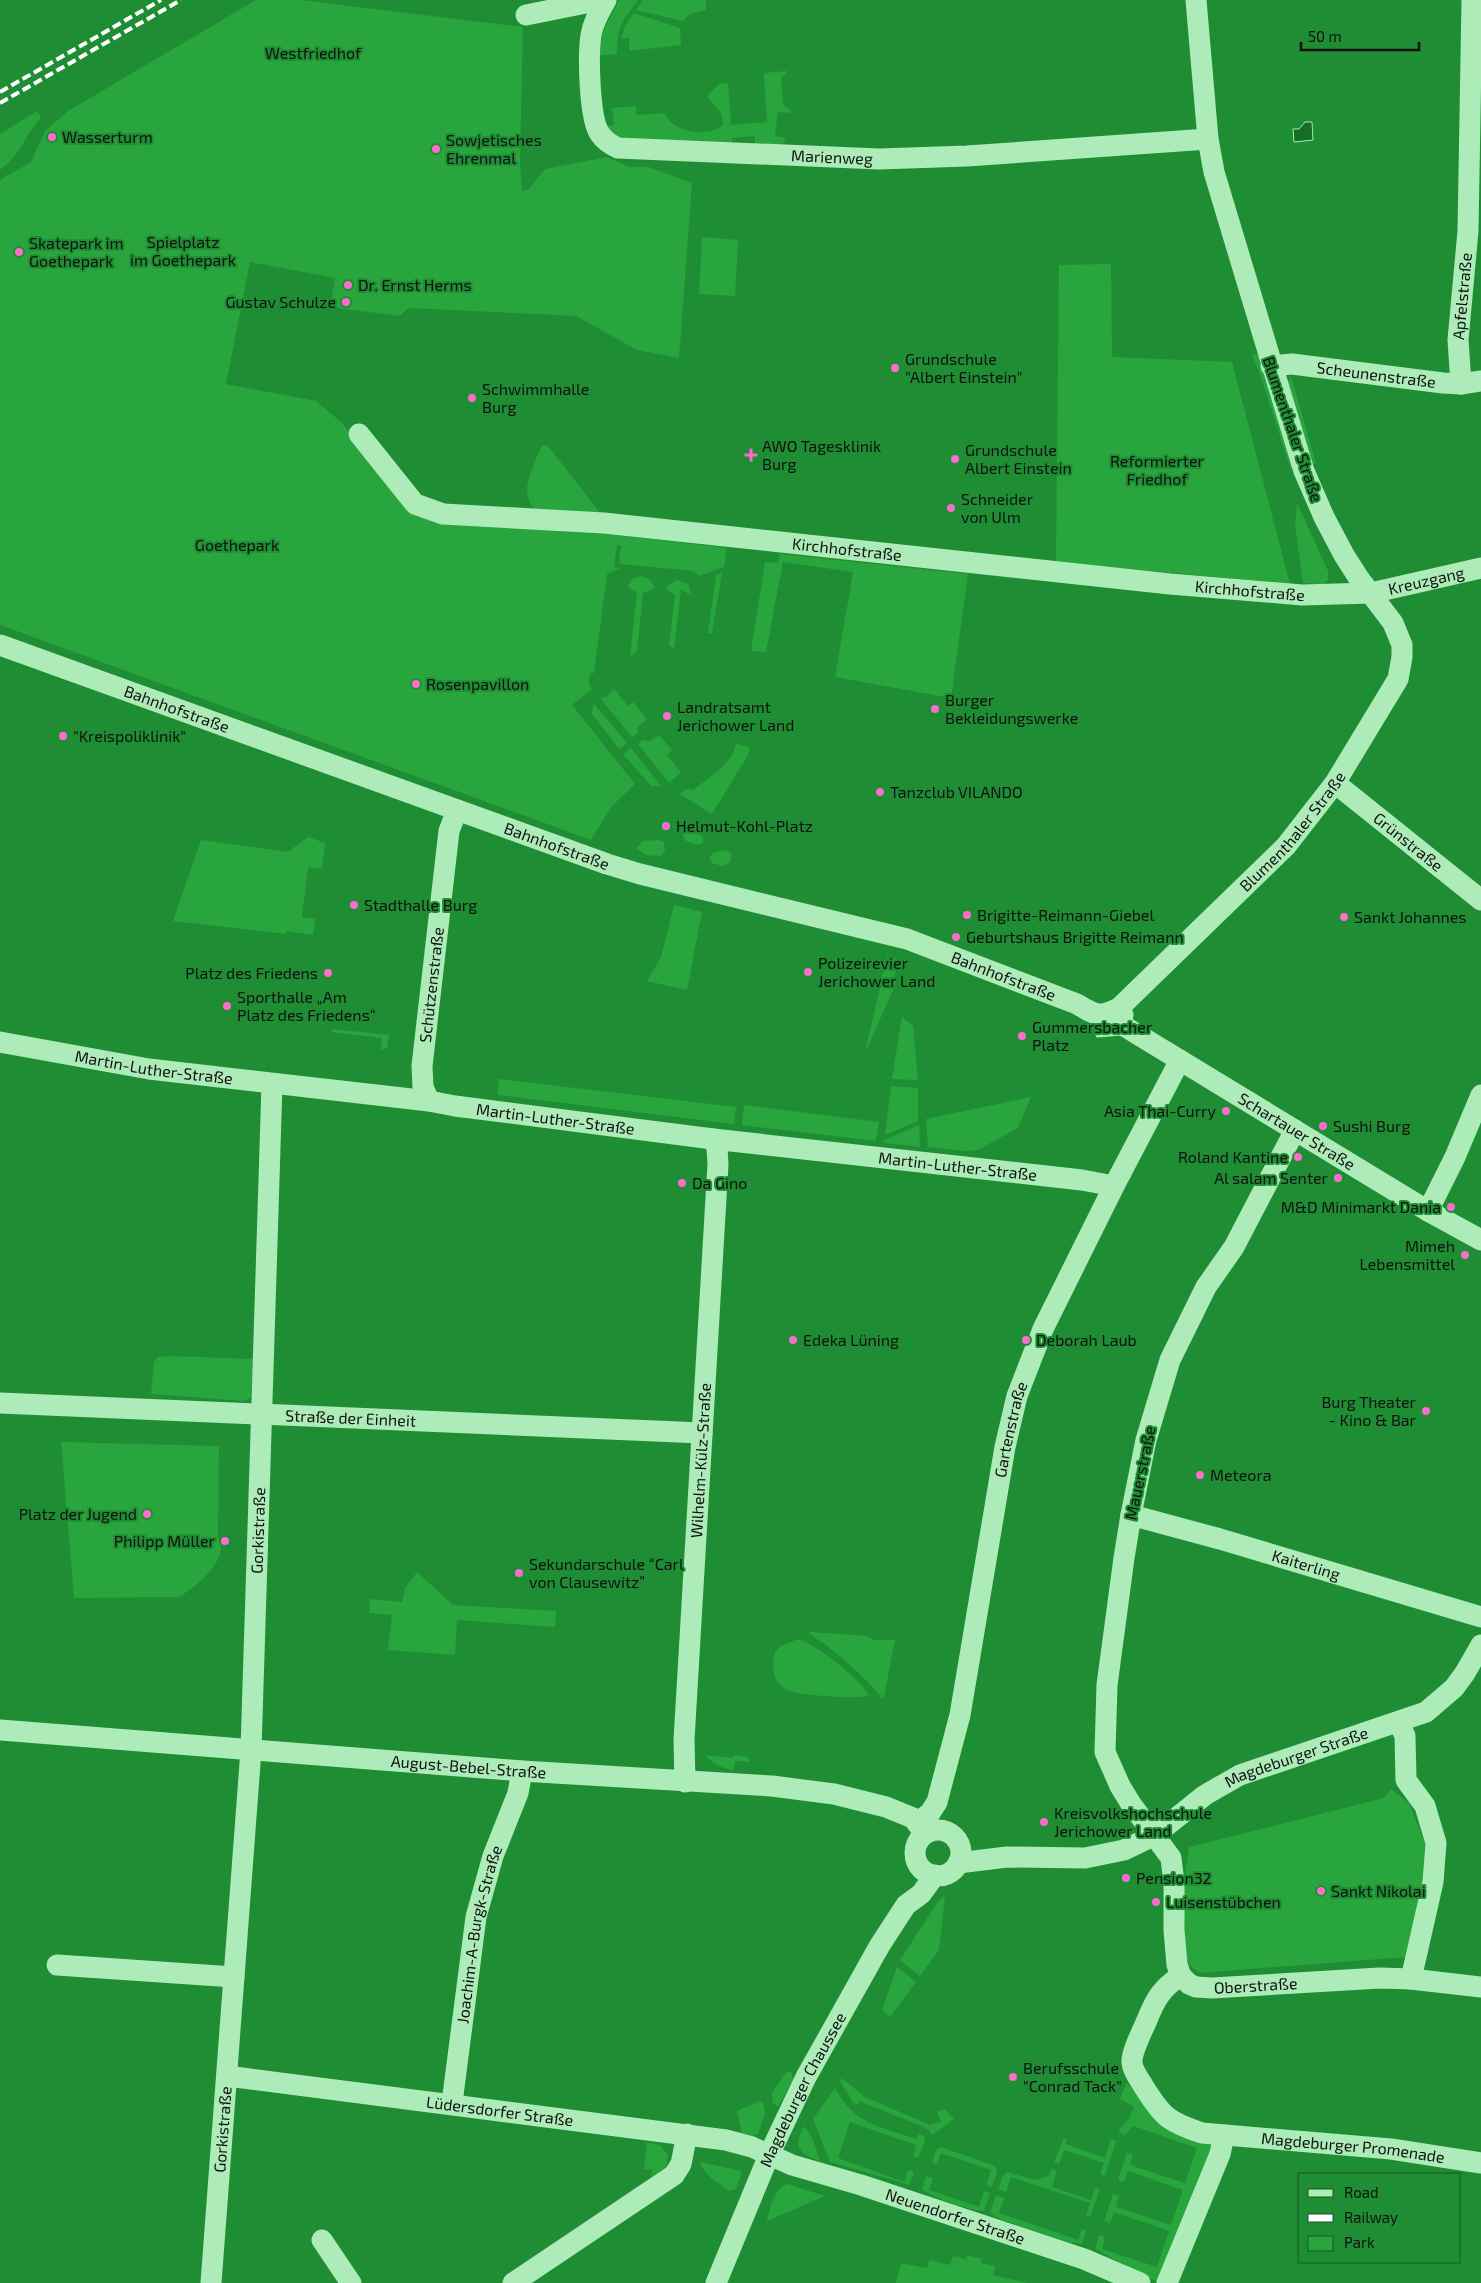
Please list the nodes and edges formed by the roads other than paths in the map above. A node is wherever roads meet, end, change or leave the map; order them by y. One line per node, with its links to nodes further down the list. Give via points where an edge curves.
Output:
1 (600, 0): 5 (street)
2 (606, 0): 6 (street, Marienweg, via 591,35 593,115 600,134 618,148 879,159)
3 (1196, 0): 6 (street, Blumenthaler Straße)
4 (1472, 0): 7 (street, Apfelstraße)
5 (526, 15)
6 (1208, 139): 8 (street, Blumenthaler Straße, via 1223,207)
7 (1475, 153): 9 (street, Apfelstraße, via 1458,340)
8 (1271, 366): 9 (street, Scheunenstraße, via 1292,364); 12 (street, Blumenthaler Straße, via 1312,492 1344,555)
9 (1471, 382)
10 (359, 434): 12 (street, Kirchhofstraße, via 415,504 443,514 604,523 1295,595)
11 (1481, 568): 12 (street, Kreuzgang)
12 (1371, 593): 14 (street, Blumenthaler Straße, via 1398,634 1402,645 1402,666 1389,696)
13 (0, 645): 15 (street, Bahnhofstraße)
14 (1335, 783): 16 (street, Grünstraße); 17 (street, Blumenthaler Straße, via 1286,846)
15 (457, 810): 17 (street, Bahnhofstraße, via 640,874 907,939 1077,1004 1092,1013); 22 (street, Schützenstraße, via 449,831 422,1066 423,1087)
16 (1481, 900)
17 (1121, 1011): 19 (street, Schartauer Straße, via 1121,1024)
18 (0, 1042): 20 (street, Martin-Luther-Straße, via 142,1068)
19 (1180, 1060): 23 (street, Schartauer Straße); 25 (street, Gartenstraße)
20 (272, 1084): 22 (street, Martin-Luther-Straße); 29 (street, Gorkistraße)
21 (1481, 1096): 26 (street)
22 (429, 1101): 24 (street, Martin-Luther-Straße)
23 (1295, 1130): 26 (street, Schartauer Straße); 31 (street, Mauerstraße, via 1234,1247 1206,1287 1170,1360 1146,1440)
24 (713, 1139): 25 (street, Martin-Luther-Straße); 30 (street, Wilhelm-Külz-Straße, via 718,1164)
25 (1114, 1186): 39 (street, Gartenstraße, via 1043,1328 1017,1396 1005,1447 960,1715 937,1802)
26 (1428, 1211): 27 (street, Schartauer Straße)
27 (1481, 1240)
28 (0, 1403): 29 (street, Straße der Einheit)
29 (261, 1415): 30 (street, Straße der Einheit); 36 (street, Gorkistraße)
30 (702, 1433): 38 (street, Wilhelm-Külz-Straße, via 684,1740)
31 (1131, 1515): 32 (street, Kaiterling); 40 (street, Mauerstraße, via 1107,1685 1105,1752 1120,1786)
32 (1481, 1617)
33 (1481, 1645): 34 (street, Magdeburger Straße, via 1465,1673 1442,1700 1426,1712)
34 (1399, 1722): 40 (street, Magdeburger Straße, via 1240,1775 1205,1796); 48 (street, via 1405,1736 1406,1780 1425,1806 1436,1843 1433,1882)
35 (0, 1730): 36 (street, August-Bebel-Straße)
36 (251, 1750): 37 (street, August-Bebel-Straße); 47 (street, Gorkistraße)
37 (522, 1770): 38 (street, August-Bebel-Straße); 51 (street, Joachim-A-Burgk-Straße, via 518,1794 493,1856 476,1917)
38 (685, 1782): 39 (street, August-Bebel-Straße, via 772,1786 834,1794 900,1812)
39 (921, 1828): 41 (street, via 939,1830); 44 (street, via 915,1852)
40 (1155, 1835): 42 (street, Magdeburger Straße, via 1124,1850 1085,1858); 46 (street, via 1170,1858 1173,1871 1175,1953)
41 (957, 1840): 42 (street, Magdeburger Straße); 43 (street, via 961,1852)
42 (1007, 1857): 43 (street, Magdeburger Straße)
43 (958, 1863): 44 (street, via 948,1873)
44 (927, 1870): 54 (street, Magdeburger Chaussee, via 909,1889 906,1905 825,2042)
45 (57, 1965): 47 (street)
46 (1181, 1976): 48 (street, Oberstraße, via 1189,1984 1205,1988); 53 (street, Magdeburger Promenade, via 1160,1991 1132,2062 1157,2108 1169,2119 1202,2133)
47 (234, 1977): 50 (street, Gorkistraße)
48 (1411, 1979): 49 (street, Oberstraße)
49 (1481, 1987)
50 (227, 2076): 51 (street, Lüdersdorfer Straße); 57 (street, Gorkistraße)
51 (452, 2103): 52 (street, Lüdersdorfer Straße)
52 (687, 2134): 54 (street, Lüdersdorfer Straße, via 739,2143); 59 (street, via 681,2164 674,2175)
53 (1224, 2136): 55 (street, Magdeburger Promenade, via 1391,2149); 62 (street, via 1220,2154)
54 (770, 2155): 60 (street, Magdeburger Chaussee); 61 (street, Neuendorfer Straße, via 792,2165 1084,2260)
55 (1481, 2164)
56 (322, 2240): 58 (street)
57 (211, 2283)
58 (351, 2283)
59 (513, 2283)
60 (716, 2283)
61 (1140, 2283)
62 (1167, 2283)

